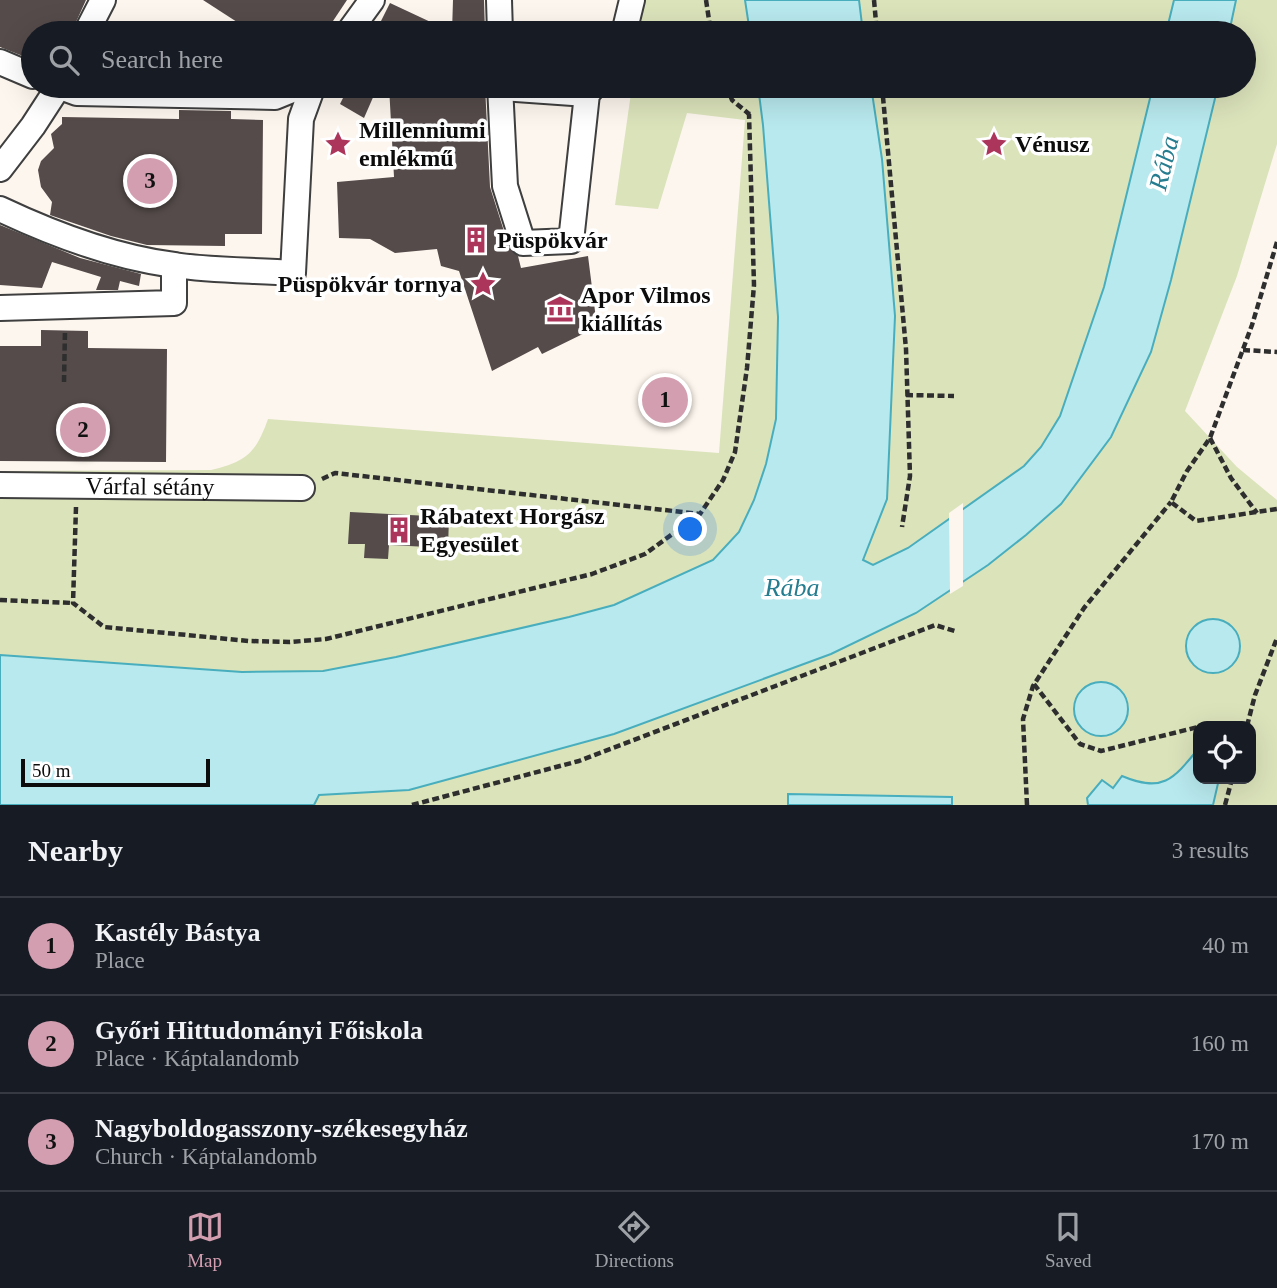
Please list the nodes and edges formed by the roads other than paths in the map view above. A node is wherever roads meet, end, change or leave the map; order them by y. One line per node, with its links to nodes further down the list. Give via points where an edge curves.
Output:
1 (103, 0): 5 (street)
2 (372, 0): 6 (street)
3 (499, 0): 7 (street)
4 (632, 0): 8 (street)
5 (92, 21)
6 (357, 21)
7 (499, 21)
8 (627, 21)
9 (0, 62): 10 (street)
10 (21, 71)
11 (51, 98): 15 (street)
12 (309, 98): 17 (street, via 301,119 293,273)
13 (501, 98): 14 (street, via 505,186 523,243 571,241)
14 (589, 98)
15 (0, 169)
16 (0, 209): 17 (street, via 90,246)
17 (174, 265): 18 (street, via 174,303)
18 (0, 308)
19 (0, 485): 20 (street, Várfal sétány)
20 (302, 488)

